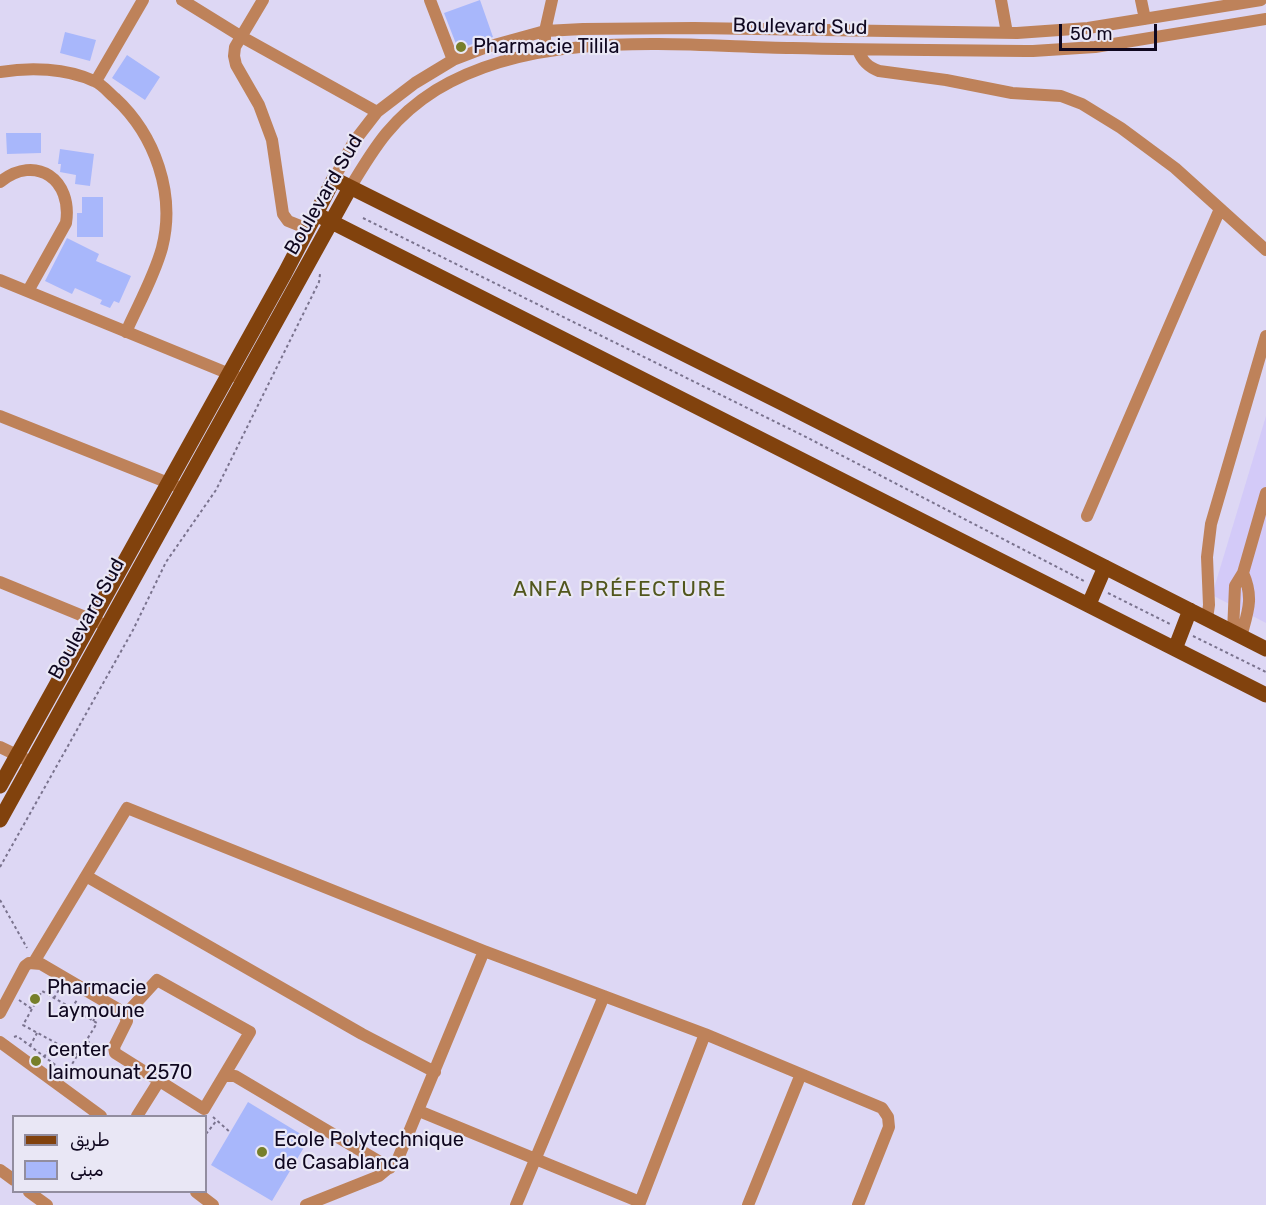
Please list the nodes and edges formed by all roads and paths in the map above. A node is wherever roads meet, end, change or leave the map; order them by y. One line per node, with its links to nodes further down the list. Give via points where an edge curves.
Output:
1 (143, 0): 18 (street)
2 (182, 0): 13 (street)
3 (263, 0): 13 (street)
4 (430, 0): 16 (street)
5 (552, 0): 11 (street)
6 (1001, 0): 12 (street)
7 (1141, 0): 9 (street)
8 (1261, 0): 9 (street, Boulevard Sud)
9 (1145, 19): 12 (street, Boulevard Sud, via 1070,30)
10 (1266, 19): 14 (street, Boulevard Sud, via 1095,47 1033,51)
11 (545, 31): 12 (street, Boulevard Sud, via 693,28); 15 (street); 16 (street, Boulevard Sud)
12 (1007, 33)
13 (242, 37): 19 (street); 27 (street, via 234,47 236,64 259,105 272,140 283,214 288,221)
14 (858, 50): 15 (street, Boulevard Sud, via 621,45); 23 (street, via 863,61 879,71 1012,93 1060,96 1082,104 1149,147)
15 (545, 51): 22 (street, Boulevard Sud, via 466,75 436,90 384,135)
16 (453, 60): 19 (street, Boulevard Sud)
17 (0, 72): 18 (street, via 24,68 58,71)
18 (96, 81): 32 (street, via 124,107 147,137 161,170 166,207 162,247)
19 (377, 112): 20 (street, Boulevard Sud, via 353,142)
20 (334, 179): 22 (main road); 24 (main road, Boulevard Sud)
21 (0, 182): 31 (street, via 13,172 37,170 62,187 66,199 66,223)
22 (350, 188): 26 (main road, Boulevard Sud); 39 (main road)
23 (1220, 209): 28 (street); 38 (street)
24 (316, 214): 26 (main road); 27 (main road, Boulevard Sud)
25 (363, 218): 40 (path, via 808,438)
26 (331, 222): 34 (main road, Boulevard Sud); 43 (main road)
27 (308, 229): 34 (main road, Boulevard Sud)
28 (1266, 250)
29 (320, 273): 60 (path, via 216,490 166,562 133,630)
30 (0, 280): 31 (street)
31 (28, 291): 32 (street)
32 (126, 332): 34 (street)
33 (1266, 336): 46 (street, via 1211,524)
34 (236, 377): 36 (main road, Boulevard Sud)
35 (0, 417): 36 (street)
36 (176, 486): 47 (main road, Boulevard Sud); 48 (main road, Boulevard Sud)
37 (1266, 493): 50 (street, via 1243,573 1235,586)
38 (1087, 516)
39 (1105, 567): 42 (main road); 45 (main road)
40 (1073, 575): 42 (path); 43 (path)
41 (0, 582): 47 (street)
42 (1097, 587): 44 (main road); 49 (path)
43 (1065, 593): 44 (main road)
44 (1089, 604): 51 (main road)
45 (1190, 610): 46 (main road); 49 (main road)
46 (1207, 619): 50 (main road)
47 (92, 620): 48 (street); 56 (main road, Boulevard Sud)
48 (107, 626): 57 (main road, Boulevard Sud)
49 (1182, 630): 51 (main road); 53 (path)
50 (1237, 634): 52 (main road)
51 (1175, 648): 54 (main road)
52 (1266, 649)
53 (1266, 672)
54 (1266, 695)
55 (0, 747): 56 (street)
56 (17, 755): 57 (street); 58 (main road, Boulevard Sud)
57 (32, 763): 59 (main road, Boulevard Sud)
58 (0, 786)
59 (0, 820)
60 (0, 867)
61 (86, 876): 63 (street, via 127,808); 64 (street); 83 (street)
62 (0, 900): 64 (path)
63 (484, 951): 66 (street); 83 (street)
64 (34, 962): 71 (street, via 25,966); 72 (street)
65 (61, 986): 68 (path)
66 (604, 996): 75 (street); 95 (street)
67 (79, 997): 69 (path)
68 (54, 998): 69 (path); 74 (path, via 42,991 23,1025)
69 (71, 1008): 73 (path)
70 (101, 1008): 73 (path)
71 (0, 1013)
72 (125, 1015): 86 (street, via 157,980 250,1032); 87 (street, via 127,1021 113,1050)
73 (93, 1021): 76 (path, via 97,1023)
74 (37, 1032): 78 (path); 79 (path)
75 (705, 1034): 85 (street); 99 (street)
76 (87, 1041): 80 (path); 81 (path)
77 (0, 1042): 90 (street)
78 (54, 1042): 81 (path); 82 (path)
79 (30, 1046)
80 (104, 1051)
81 (78, 1055): 84 (path)
82 (44, 1057)
83 (435, 1072): 89 (street)
84 (66, 1074)
85 (801, 1074): 104 (street); 105 (street, via 882,1108 888,1117 888,1133)
86 (226, 1076): 88 (street); 96 (street, via 235,1076)
87 (159, 1081): 88 (street); 91 (street)
88 (204, 1109): 92 (path)
89 (419, 1111): 95 (street); 96 (street, via 402,1154)
90 (99, 1115)
91 (138, 1115)
92 (217, 1120): 93 (path); 94 (path)
93 (230, 1132)
94 (207, 1133)
95 (535, 1159): 99 (street); 103 (street)
96 (390, 1168): 102 (street)
97 (32, 1193): 100 (street)
98 (198, 1193): 101 (street)
99 (640, 1204)
100 (47, 1205)
101 (213, 1205)
102 (306, 1205)
103 (516, 1205)
104 (748, 1205)
105 (858, 1205)

